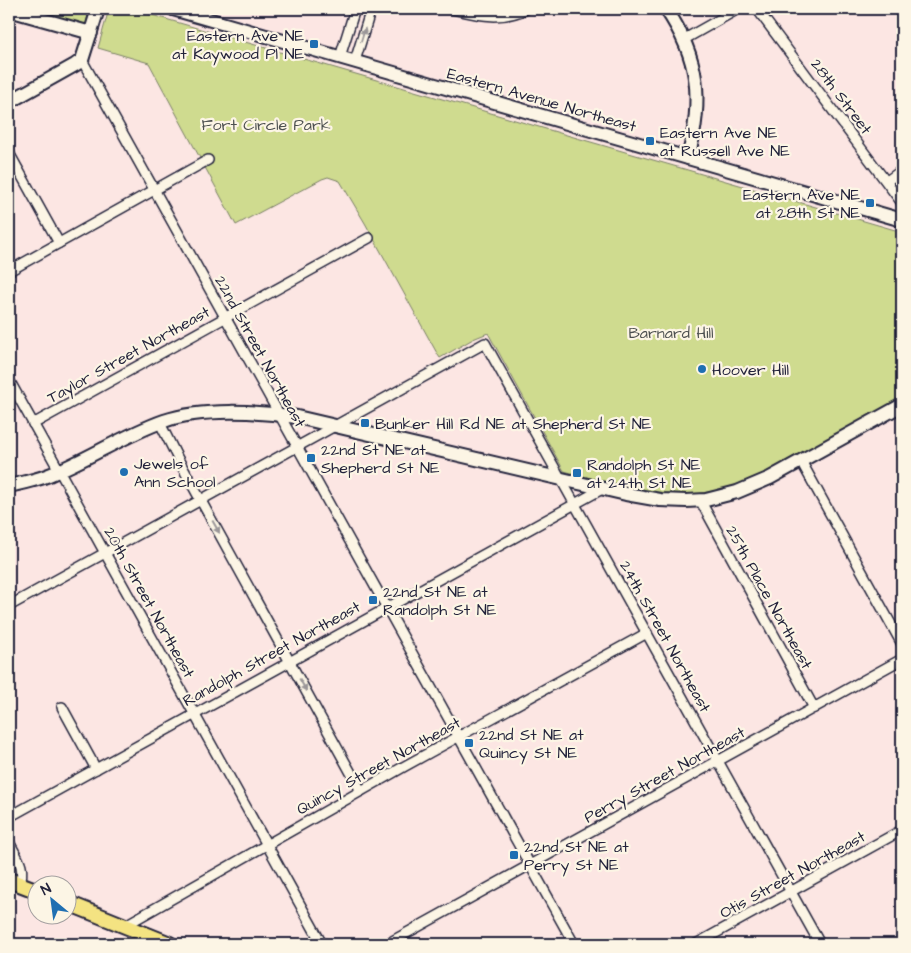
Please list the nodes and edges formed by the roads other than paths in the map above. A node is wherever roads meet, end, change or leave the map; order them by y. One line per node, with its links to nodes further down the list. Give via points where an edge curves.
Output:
1 (98, 9): 11 (street)
2 (173, 9): 13 (street, Eastern Avenue Northeast)
3 (355, 9): 13 (street)
4 (370, 9): 15 (street, one-way to 4)
5 (452, 9): 6 (street, via 489,17)
6 (526, 9)
7 (666, 9): 12 (street)
8 (738, 9): 12 (street)
9 (757, 9): 21 (street, 28th Street)
10 (9, 10): 11 (street)
11 (91, 33): 14 (street)
12 (683, 40): 18 (street, via 694,63 697,97)
13 (340, 57): 15 (street, Eastern Avenue Northeast)
14 (82, 60): 16 (street); 22 (street, 22nd Street Northeast)
15 (355, 61): 18 (street, Eastern Avenue Northeast)
16 (9, 102)
17 (9, 153): 26 (street)
18 (688, 158): 24 (street, Eastern Avenue Northeast)
19 (208, 160): 22 (street)
20 (902, 170): 21 (street)
21 (887, 181): 23 (street, 28th Street)
22 (154, 190): 26 (street); 28 (street, 22nd Street Northeast)
23 (902, 203)
24 (902, 220)
25 (369, 238): 28 (street, Taylor Street Northeast)
26 (59, 243): 27 (street)
27 (9, 271)
28 (226, 317): 31 (street, 22nd Street Northeast); 33 (street, Taylor Street Northeast)
29 (9, 380): 33 (street, 20th Street Northeast)
30 (902, 405): 36 (street)
31 (280, 415): 32 (street, via 212,413); 34 (street); 35 (street, 22nd Street Northeast)
32 (160, 423): 37 (street); 41 (street)
33 (33, 424): 37 (street, 20th Street Northeast)
34 (335, 426): 35 (street); 38 (street); 38 (street, 24th Street Northeast, via 485,343)
35 (297, 447): 41 (street); 46 (street, 22nd Street Northeast)
36 (801, 461): 42 (street, via 751,487); 48 (street)
37 (59, 471): 39 (street); 44 (street, 20th Street Northeast)
38 (562, 480): 40 (street); 43 (street, 24th Street Northeast)
39 (9, 486)
40 (602, 489): 42 (street, via 660,500); 43 (street, Randolph Street Northeast)
41 (201, 500): 44 (street); 50 (street, one-way to 50)
42 (700, 500): 52 (street, 25th Place Northeast)
43 (575, 504): 46 (street, Randolph Street Northeast); 47 (street, 24th Street Northeast)
44 (105, 553): 45 (street); 53 (street, 20th Street Northeast)
45 (9, 606)
46 (387, 608): 50 (street, Randolph Street Northeast); 54 (street, 22nd Street Northeast)
47 (647, 633): 54 (street, Quincy Street Northeast); 55 (street, 24th Street Northeast)
48 (902, 644)
49 (902, 659): 52 (street, Perry Street Northeast)
50 (290, 661): 53 (street, Randolph Street Northeast); 57 (street, one-way to 57)
51 (62, 708): 56 (street)
52 (814, 708): 55 (street, Perry Street Northeast)
53 (195, 714): 56 (street, Randolph Street Northeast); 61 (street, 20th Street Northeast)
54 (458, 737): 57 (street, Quincy Street Northeast); 62 (street, 22nd Street Northeast)
55 (718, 761): 62 (street, Perry Street Northeast); 65 (street, 24th Street Northeast)
56 (96, 769): 58 (street, Randolph Street Northeast)
57 (361, 791): 61 (street, Quincy Street Northeast)
58 (9, 817)
59 (902, 830): 65 (street, Otis Street Northeast)
60 (9, 842): 63 (street, via 23,873)
61 (268, 845): 67 (street, Quincy Street Northeast); 70 (street, 20th Street Northeast)
62 (530, 865): 71 (street, Perry Street Northeast); 72 (street, 22nd Street Northeast)
63 (14, 882): 64 (main road)
64 (28, 887)
65 (791, 892): 73 (street, Otis Street Northeast); 74 (street, 24th Street Northeast)
66 (78, 907): 67 (main road)
67 (124, 926): 68 (main road)
68 (143, 939): 69 (main road)
69 (170, 944)
70 (322, 944)
71 (387, 944)
72 (574, 944)
73 (696, 944)
74 (820, 944)

